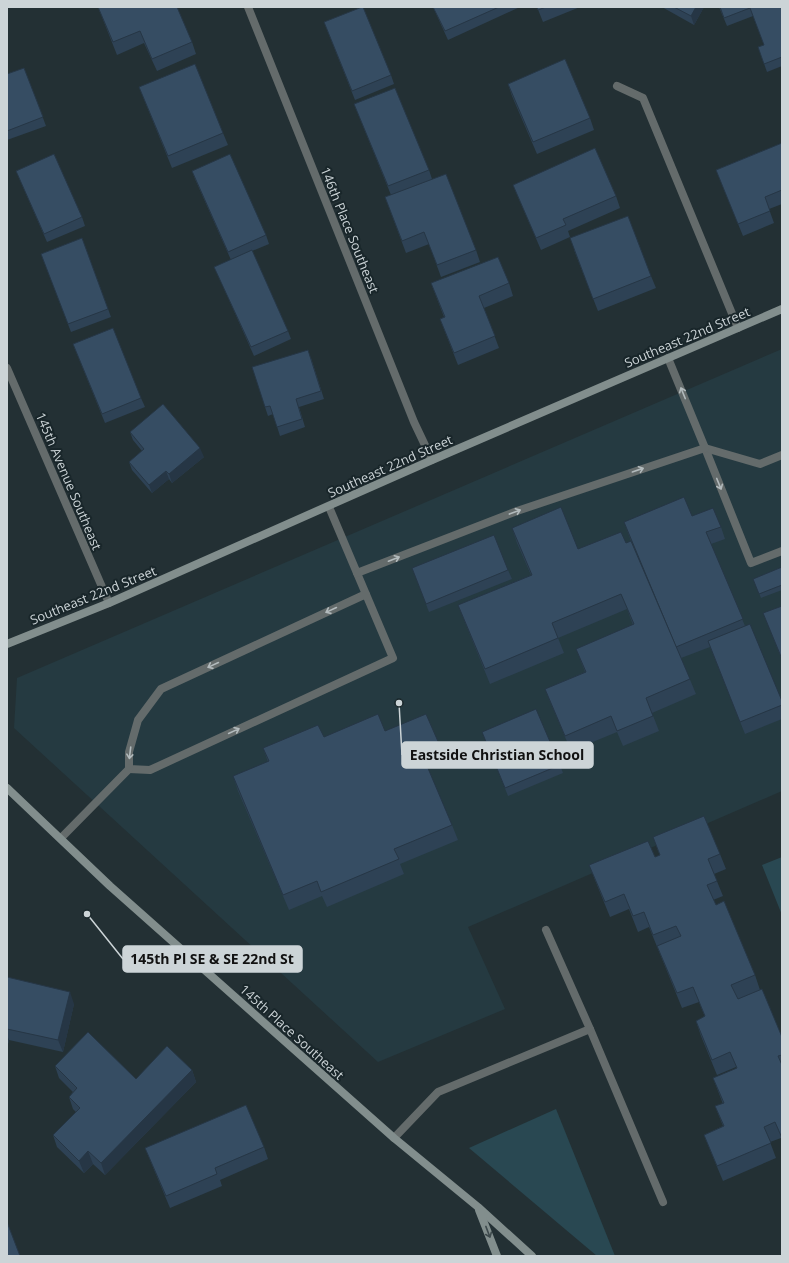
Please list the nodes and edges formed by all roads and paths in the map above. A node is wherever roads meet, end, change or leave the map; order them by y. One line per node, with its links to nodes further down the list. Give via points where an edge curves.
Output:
1 (250, 7): 9 (street, 146th Place Southeast, via 414,422)
2 (617, 86): 4 (street, via 643,98)
3 (782, 309): 4 (street, Southeast 22nd Street)
4 (738, 328): 5 (street, Southeast 22nd Street)
5 (668, 358): 7 (street, one-way to 5); 9 (street, Southeast 22nd Street)
6 (7, 368): 14 (street, 145th Avenue Southeast)
7 (705, 448): 8 (street, via 760,464); 11 (street, one-way to 11, via 751,563); 12 (street, one-way to 7, via 517,511)
8 (782, 455)
9 (432, 460): 10 (street, Southeast 22nd Street)
10 (329, 507): 12 (street); 14 (street, Southeast 22nd Street)
11 (782, 551)
12 (357, 573): 13 (street)
13 (366, 594): 16 (street, one-way to 16, via 161,689 138,720 129,752); 16 (street, one-way to 13, via 150,770 393,658)
14 (109, 603): 15 (street, Southeast 22nd Street)
15 (7, 644)
16 (129, 769): 18 (street)
17 (7, 788): 18 (street, 145th Place Southeast)
18 (61, 838): 21 (street, 145th Place Southeast, via 127,901)
19 (546, 930): 20 (street)
20 (590, 1029): 21 (street, via 438,1092); 22 (street)
21 (394, 1138): 23 (street, 145th Place Southeast)
22 (663, 1202)
23 (478, 1207): 24 (street, one-way to 24); 25 (street, 145th Place Southeast)
24 (497, 1256)
25 (532, 1256)

